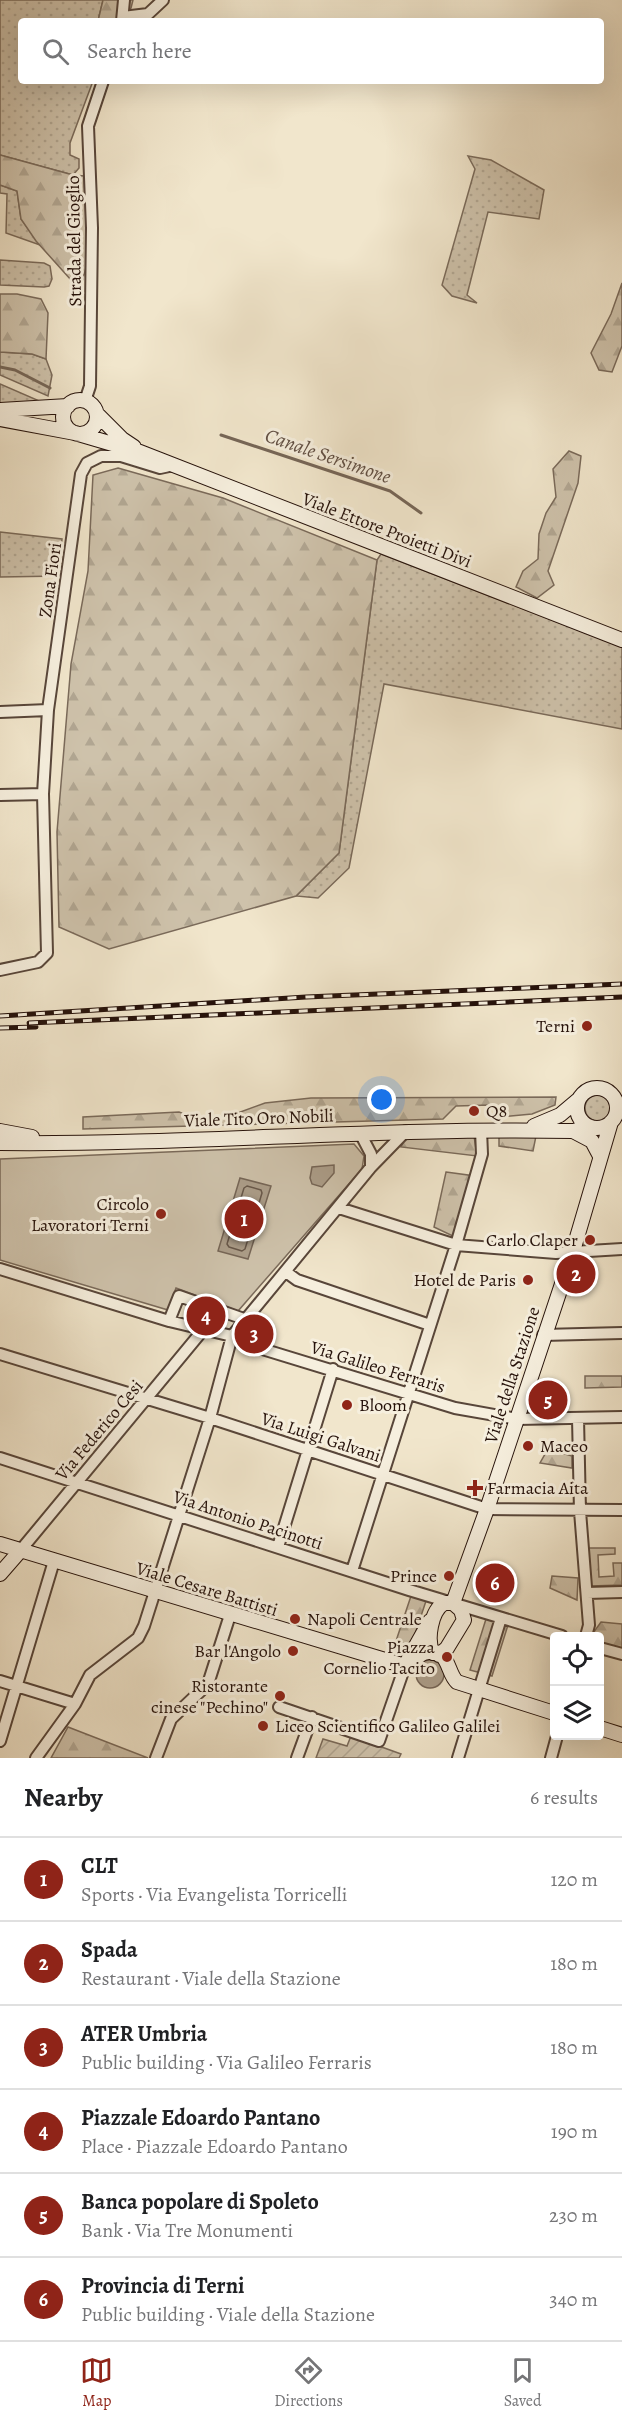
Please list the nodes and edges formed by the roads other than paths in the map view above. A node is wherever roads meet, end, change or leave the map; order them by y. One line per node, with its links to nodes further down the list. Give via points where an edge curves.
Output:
1 (124, 0): 3 (street)
2 (163, 0): 4 (street, via 148,14)
3 (122, 18)
4 (127, 18)
5 (102, 84): 6 (street, Strada del Gioglio, via 88,126 92,251 90,386)
6 (86, 401): 7 (street); 9 (street, Viale Ettore Proietti Divi)
7 (68, 406): 8 (street); 11 (street, via 64,422)
8 (0, 410)
9 (97, 414): 11 (street, via 90,432); 12 (street, Viale Ettore Proietti Divi)
10 (0, 419): 11 (street, Viale Ettore Proietti Divi)
11 (75, 434): 12 (street, Viale Ettore Proietti Divi)
12 (140, 452): 13 (street, Viale Ettore Proietti Divi)
13 (174, 465): 14 (street, Viale Ettore Proietti Divi); 15 (street, Zona Fiori, via 159,468 121,456 102,456 87,463 81,474)
14 (622, 640)
15 (48, 710): 16 (street); 17 (street, Zona Fiori)
16 (0, 712)
17 (43, 794): 18 (street); 19 (street, Zona Fiori, via 47,953 38,963)
18 (0, 795)
19 (0, 970)
20 (616, 1094): 21 (street, via 593,1088); 22 (street)
21 (579, 1099): 23 (street, via 580,1119); 24 (street, Viale Tito Oro Nobili, via 543,1124)
22 (616, 1116): 23 (street, via 602,1127); 33 (street, Viale della Stazione)
23 (591, 1127): 28 (street, Viale Tito Oro Nobili)
24 (520, 1129): 25 (street, Viale Tito Oro Nobili); 28 (street, Viale Tito Oro Nobili)
25 (481, 1130): 27 (street, Viale Tito Oro Nobili); 36 (street, via 482,1154)
26 (0, 1131): 31 (street)
27 (406, 1131): 29 (street, Viale Tito Oro Nobili); 34 (street)
28 (573, 1131): 33 (street, via 592,1141)
29 (360, 1132): 31 (street, Viale Tito Oro Nobili); 34 (street, via 371,1154)
30 (0, 1143): 31 (street, Viale Tito Oro Nobili)
31 (70, 1144): 32 (street)
32 (0, 1150)
33 (600, 1156): 38 (street, Viale della Stazione)
34 (371, 1167): 35 (street)
35 (339, 1208): 36 (street); 40 (street)
36 (456, 1245): 38 (street); 43 (street)
37 (622, 1249): 38 (street)
38 (573, 1251): 46 (street, Viale della Stazione)
39 (0, 1269): 42 (street, Via Galileo Ferraris)
40 (286, 1272): 41 (street); 43 (street, via 297,1280)
41 (244, 1319): 42 (street, via 179,1296); 47 (street)
42 (169, 1321): 44 (street, Via Galileo Ferraris)
43 (429, 1325): 50 (street)
44 (203, 1330): 47 (street, Via Galileo Ferraris); 51 (street, Via Federico Cesi)
45 (622, 1333): 46 (street)
46 (543, 1335): 55 (street, Viale della Stazione)
47 (232, 1336): 49 (street, Via Galileo Ferraris, via 246,1344); 53 (street)
48 (0, 1354): 51 (street, Via Luigi Galvani)
49 (333, 1369): 50 (street, Via Galileo Ferraris); 56 (street)
50 (410, 1392): 55 (street, Via Galileo Ferraris, via 455,1408); 58 (street)
51 (144, 1399): 53 (street, Via Luigi Galvani); 59 (street, Via Federico Cesi)
52 (622, 1417): 54 (street, Via Galileo Ferraris)
53 (210, 1418): 56 (street, Via Luigi Galvani); 63 (street)
54 (578, 1418): 55 (street, Via Galileo Ferraris); 62 (street)
55 (517, 1419): 60 (street, Viale della Stazione)
56 (308, 1452): 58 (street, Via Luigi Galvani); 65 (street)
57 (0, 1458): 59 (street, Via Antonio Pacinotti)
58 (384, 1475): 60 (street, Via Luigi Galvani); 68 (street)
59 (77, 1482): 63 (street, Via Antonio Pacinotti); 66 (street, Via Federico Cesi)
60 (487, 1509): 62 (street, Via Luigi Galvani); 73 (street, Viale della Stazione)
61 (622, 1510): 62 (street, Via Luigi Galvani)
62 (580, 1511): 72 (street)
63 (178, 1515): 65 (street, Via Antonio Pacinotti); 70 (street)
64 (0, 1545): 66 (street, Viale Cesare Battisti)
65 (278, 1547): 68 (street, Via Antonio Pacinotti)
66 (20, 1551): 67 (street, Viale Cesare Battisti); 69 (street)
67 (54, 1561): 70 (street, Viale Cesare Battisti); 84 (street)
68 (352, 1571): 73 (street, Via Antonio Pacinotti)
69 (0, 1575)
70 (155, 1591): 75 (street, Viale Cesare Battisti); 86 (street, via 138,1638 90,1675)
71 (622, 1592): 72 (street)
72 (587, 1593): 78 (street)
73 (453, 1603): 74 (street, via 444,1603); 76 (street); 80 (street, via 464,1620 447,1648)
74 (434, 1613): 80 (street, via 430,1644); 82 (street)
75 (230, 1615): 82 (street, Viale Cesare Battisti); 95 (street, via 208,1684 171,1719)
76 (501, 1618): 77 (street); 85 (street)
77 (550, 1632)
78 (587, 1632)
79 (604, 1649): 81 (street)
80 (436, 1654): 82 (street, via 423,1654); 85 (street, via 448,1662 454,1680)
81 (622, 1654)
82 (405, 1666): 89 (street, via 380,1741)
83 (0, 1681): 84 (street)
84 (16, 1685): 86 (street); 93 (street)
85 (480, 1689): 88 (street); 97 (street)
86 (75, 1704): 94 (street)
87 (279, 1707): 89 (street)
88 (550, 1711)
89 (312, 1717): 96 (street)
90 (604, 1729): 91 (street)
91 (622, 1735)
92 (556, 1740): 98 (street)
93 (0, 1741)
94 (36, 1758)
95 (158, 1758)
96 (297, 1758)
97 (458, 1758)
98 (551, 1758)

